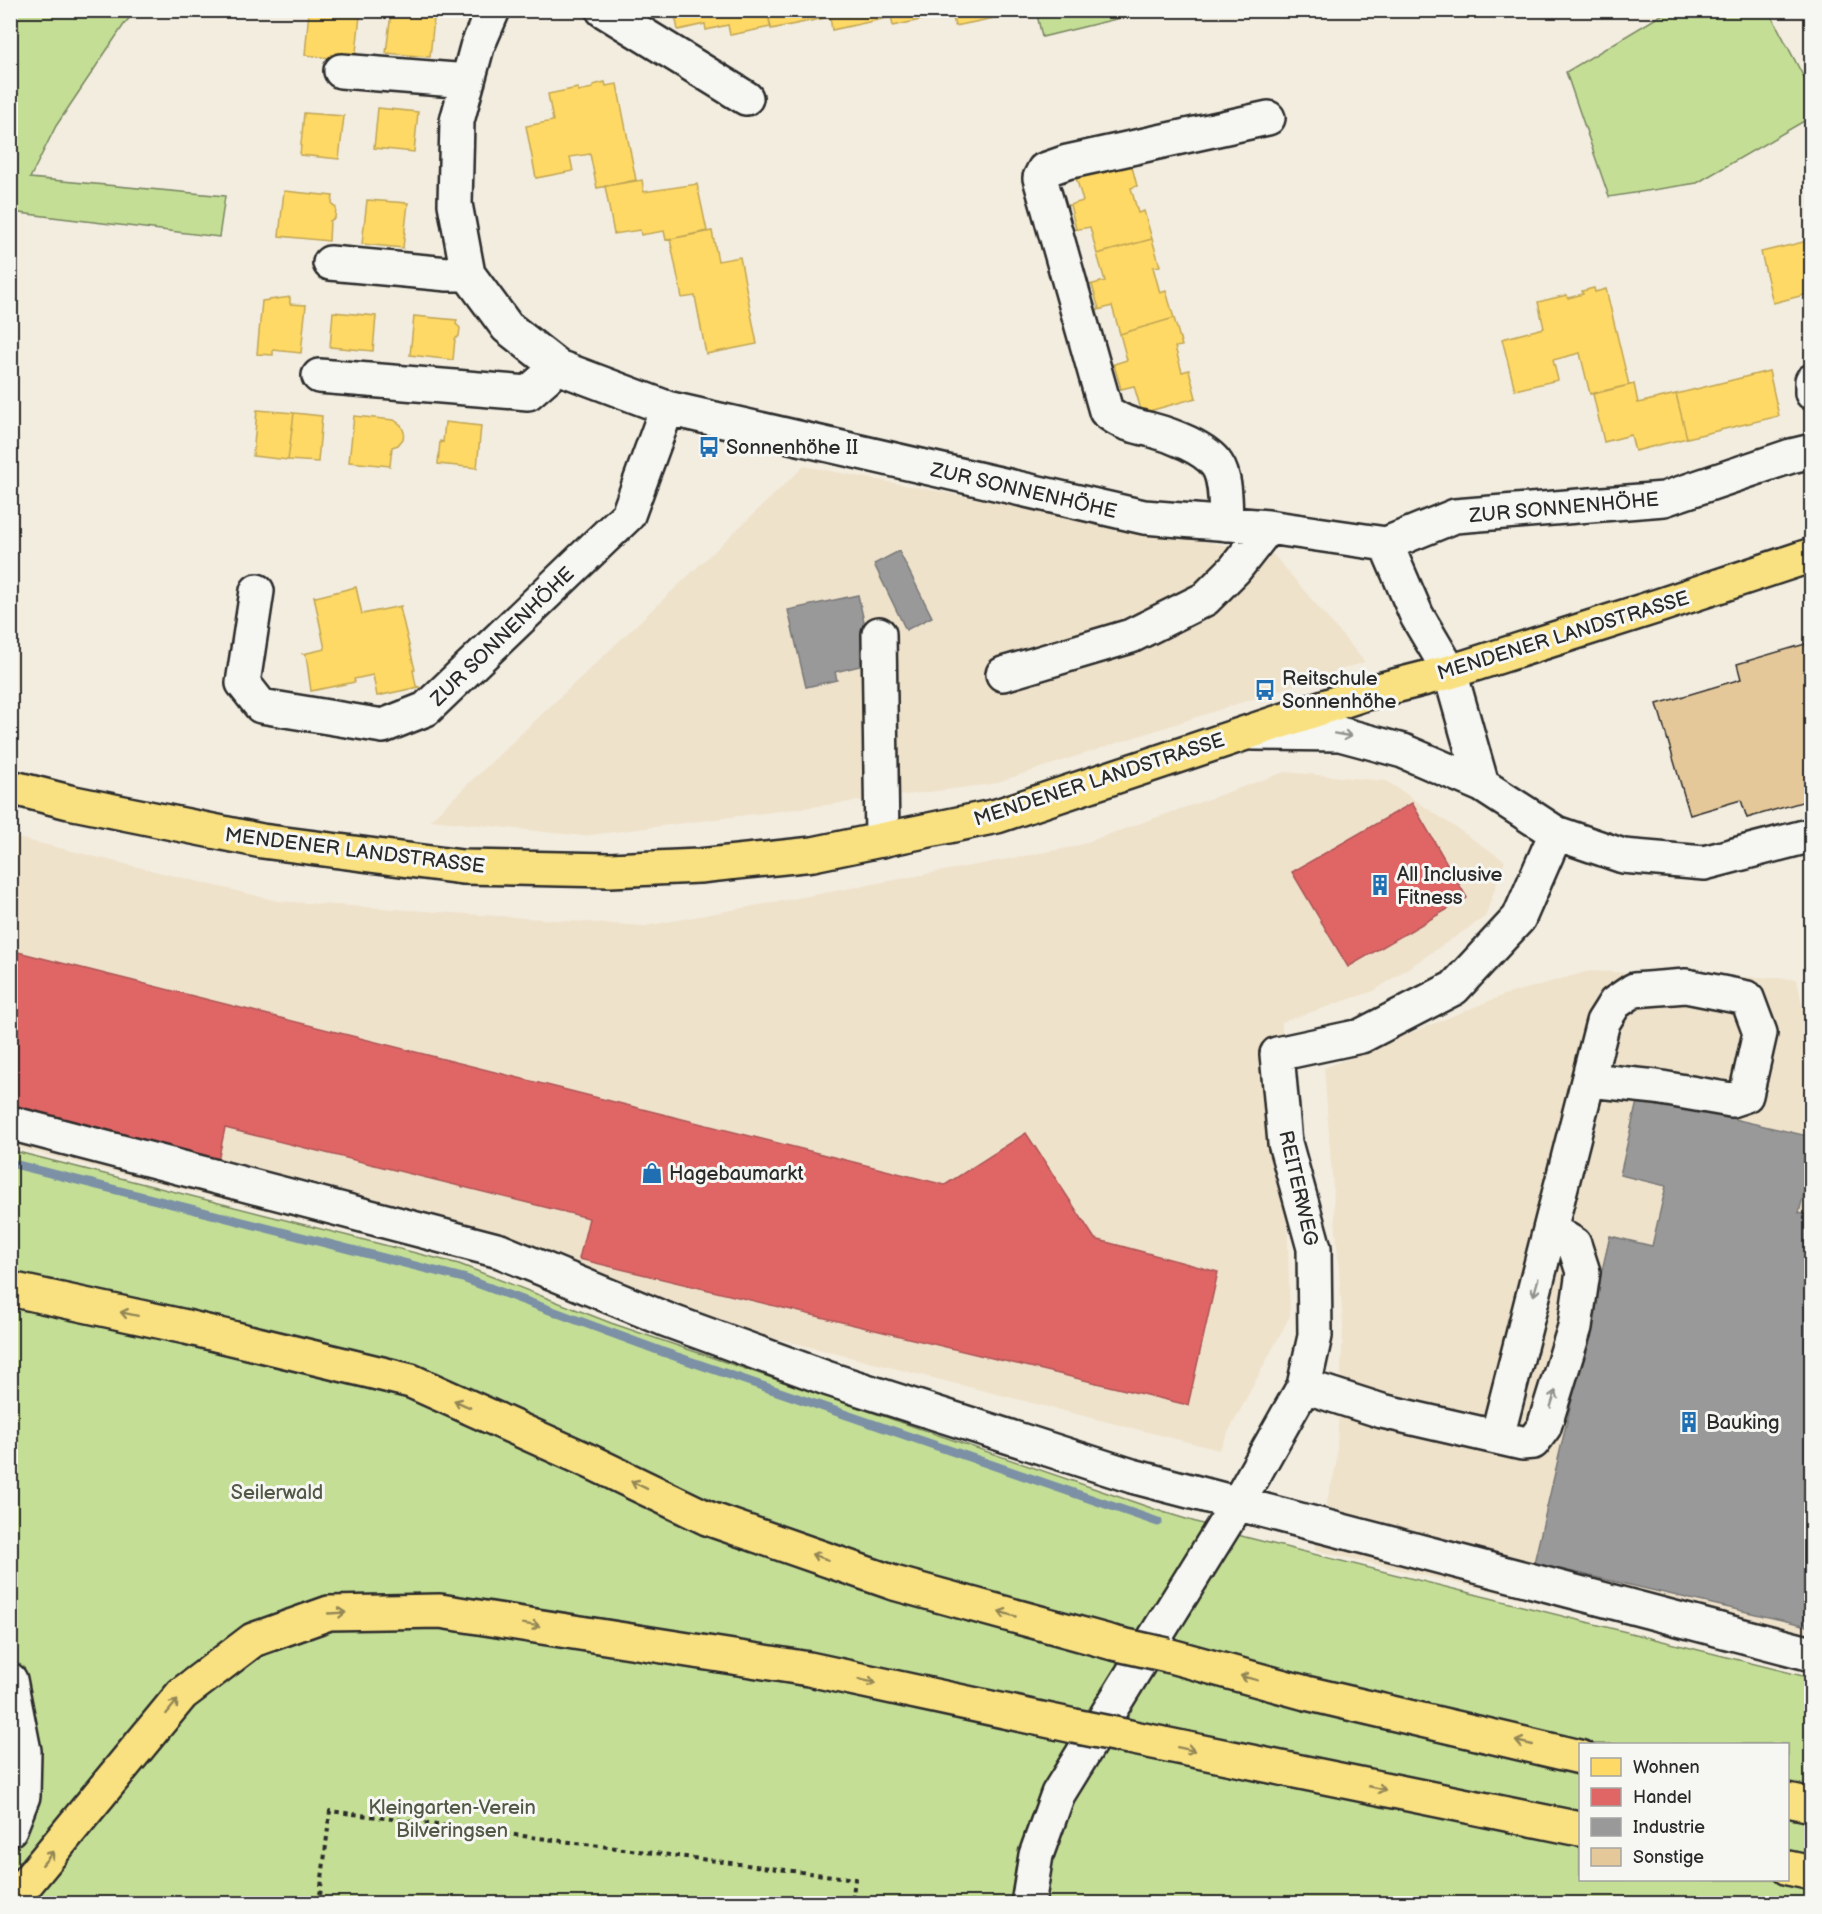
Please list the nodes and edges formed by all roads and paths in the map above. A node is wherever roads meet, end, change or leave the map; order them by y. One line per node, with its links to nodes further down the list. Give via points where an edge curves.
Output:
1 (493, 10): 4 (street, ZUR SONNENHÖHE)
2 (603, 10): 5 (street)
3 (341, 71): 4 (street)
4 (468, 81): 8 (street, ZUR SONNENHÖHE, via 457,121 454,204)
5 (746, 98)
6 (1268, 118): 15 (street, via 1067,162 1044,170 1040,178 1106,411 1119,422 1176,438 1211,459 1223,484)
7 (330, 263): 8 (street)
8 (468, 274): 9 (street, ZUR SONNENHÖHE, via 507,327)
9 (558, 368): 10 (street, via 528,393); 13 (street, ZUR SONNENHÖHE)
10 (319, 376)
11 (1812, 381): 12 (street)
12 (1812, 393)
13 (667, 408): 15 (street, ZUR SONNENHÖHE, via 1144,517); 19 (street, ZUR SONNENHÖHE, via 628,515 426,709 383,726 261,706 243,683)
14 (1812, 451): 17 (street, ZUR SONNENHÖHE, via 1664,499 1455,516)
15 (1226, 524): 16 (street, ZUR SONNENHÖHE)
16 (1268, 527): 17 (street, ZUR SONNENHÖHE); 22 (street, via 1205,599 1131,636)
17 (1386, 544): 21 (street, via 1417,616)
18 (1812, 555): 21 (main road, MENDENER LANDSTRASSE)
19 (257, 591)
20 (879, 634): 28 (street)
21 (1450, 672): 23 (main road, MENDENER LANDSTRASSE, via 1363,694); 24 (street)
22 (1004, 674)
23 (1242, 733): 24 (street, one-way to 24, via 1340,734 1403,751); 28 (main road, MENDENER LANDSTRASSE, via 997,816)
24 (1482, 784): 26 (street)
25 (10, 787): 28 (main road, MENDENER LANDSTRASSE, via 262,841 462,867 610,870 699,866 813,854)
26 (1556, 833): 27 (street, via 1623,856 1704,863); 33 (street, REITERWEG, via 1519,918 1454,988 1361,1036 1277,1054 1285,1143 1314,1248 1315,1336)
27 (1812, 835)
28 (882, 840)
29 (1589, 1080): 29 (street, via 1603,1022 1615,1004 1634,990 1686,986 1747,998 1760,1033 1746,1095 1731,1100); 31 (street)
30 (10, 1123): 35 (street, via 501,1251 667,1320 829,1379 1132,1476)
31 (1551, 1230): 34 (street, one-way to 34); 34 (street, one-way to 31, via 1533,1442 1544,1427 1575,1327 1583,1272 1574,1244)
32 (10, 1289): 38 (main road, one-way to 32, bridge, via 1306,1693 894,1583 707,1518 411,1382)
33 (1304, 1386): 34 (street, via 1382,1411); 35 (street, REITERWEG)
34 (1497, 1437)
35 (1238, 1503): 36 (street); 48 (street, REITERWEG, via 1058,1794 1036,1855)
36 (1812, 1654)
37 (10, 1680): 41 (street, via 24,1751 23,1796)
38 (1579, 1757)
39 (1789, 1800): 40 (main road)
40 (1812, 1805)
41 (10, 1829)
42 (1579, 1829): 45 (main road, one-way to 42, bridge, via 182,1694 253,1640 329,1613 440,1611 809,1669)
43 (1789, 1868): 44 (main road)
44 (1812, 1872)
45 (10, 1903)
46 (319, 1904): 47 (path, via 330,1811 855,1879)
47 (852, 1904)
48 (1028, 1904)

